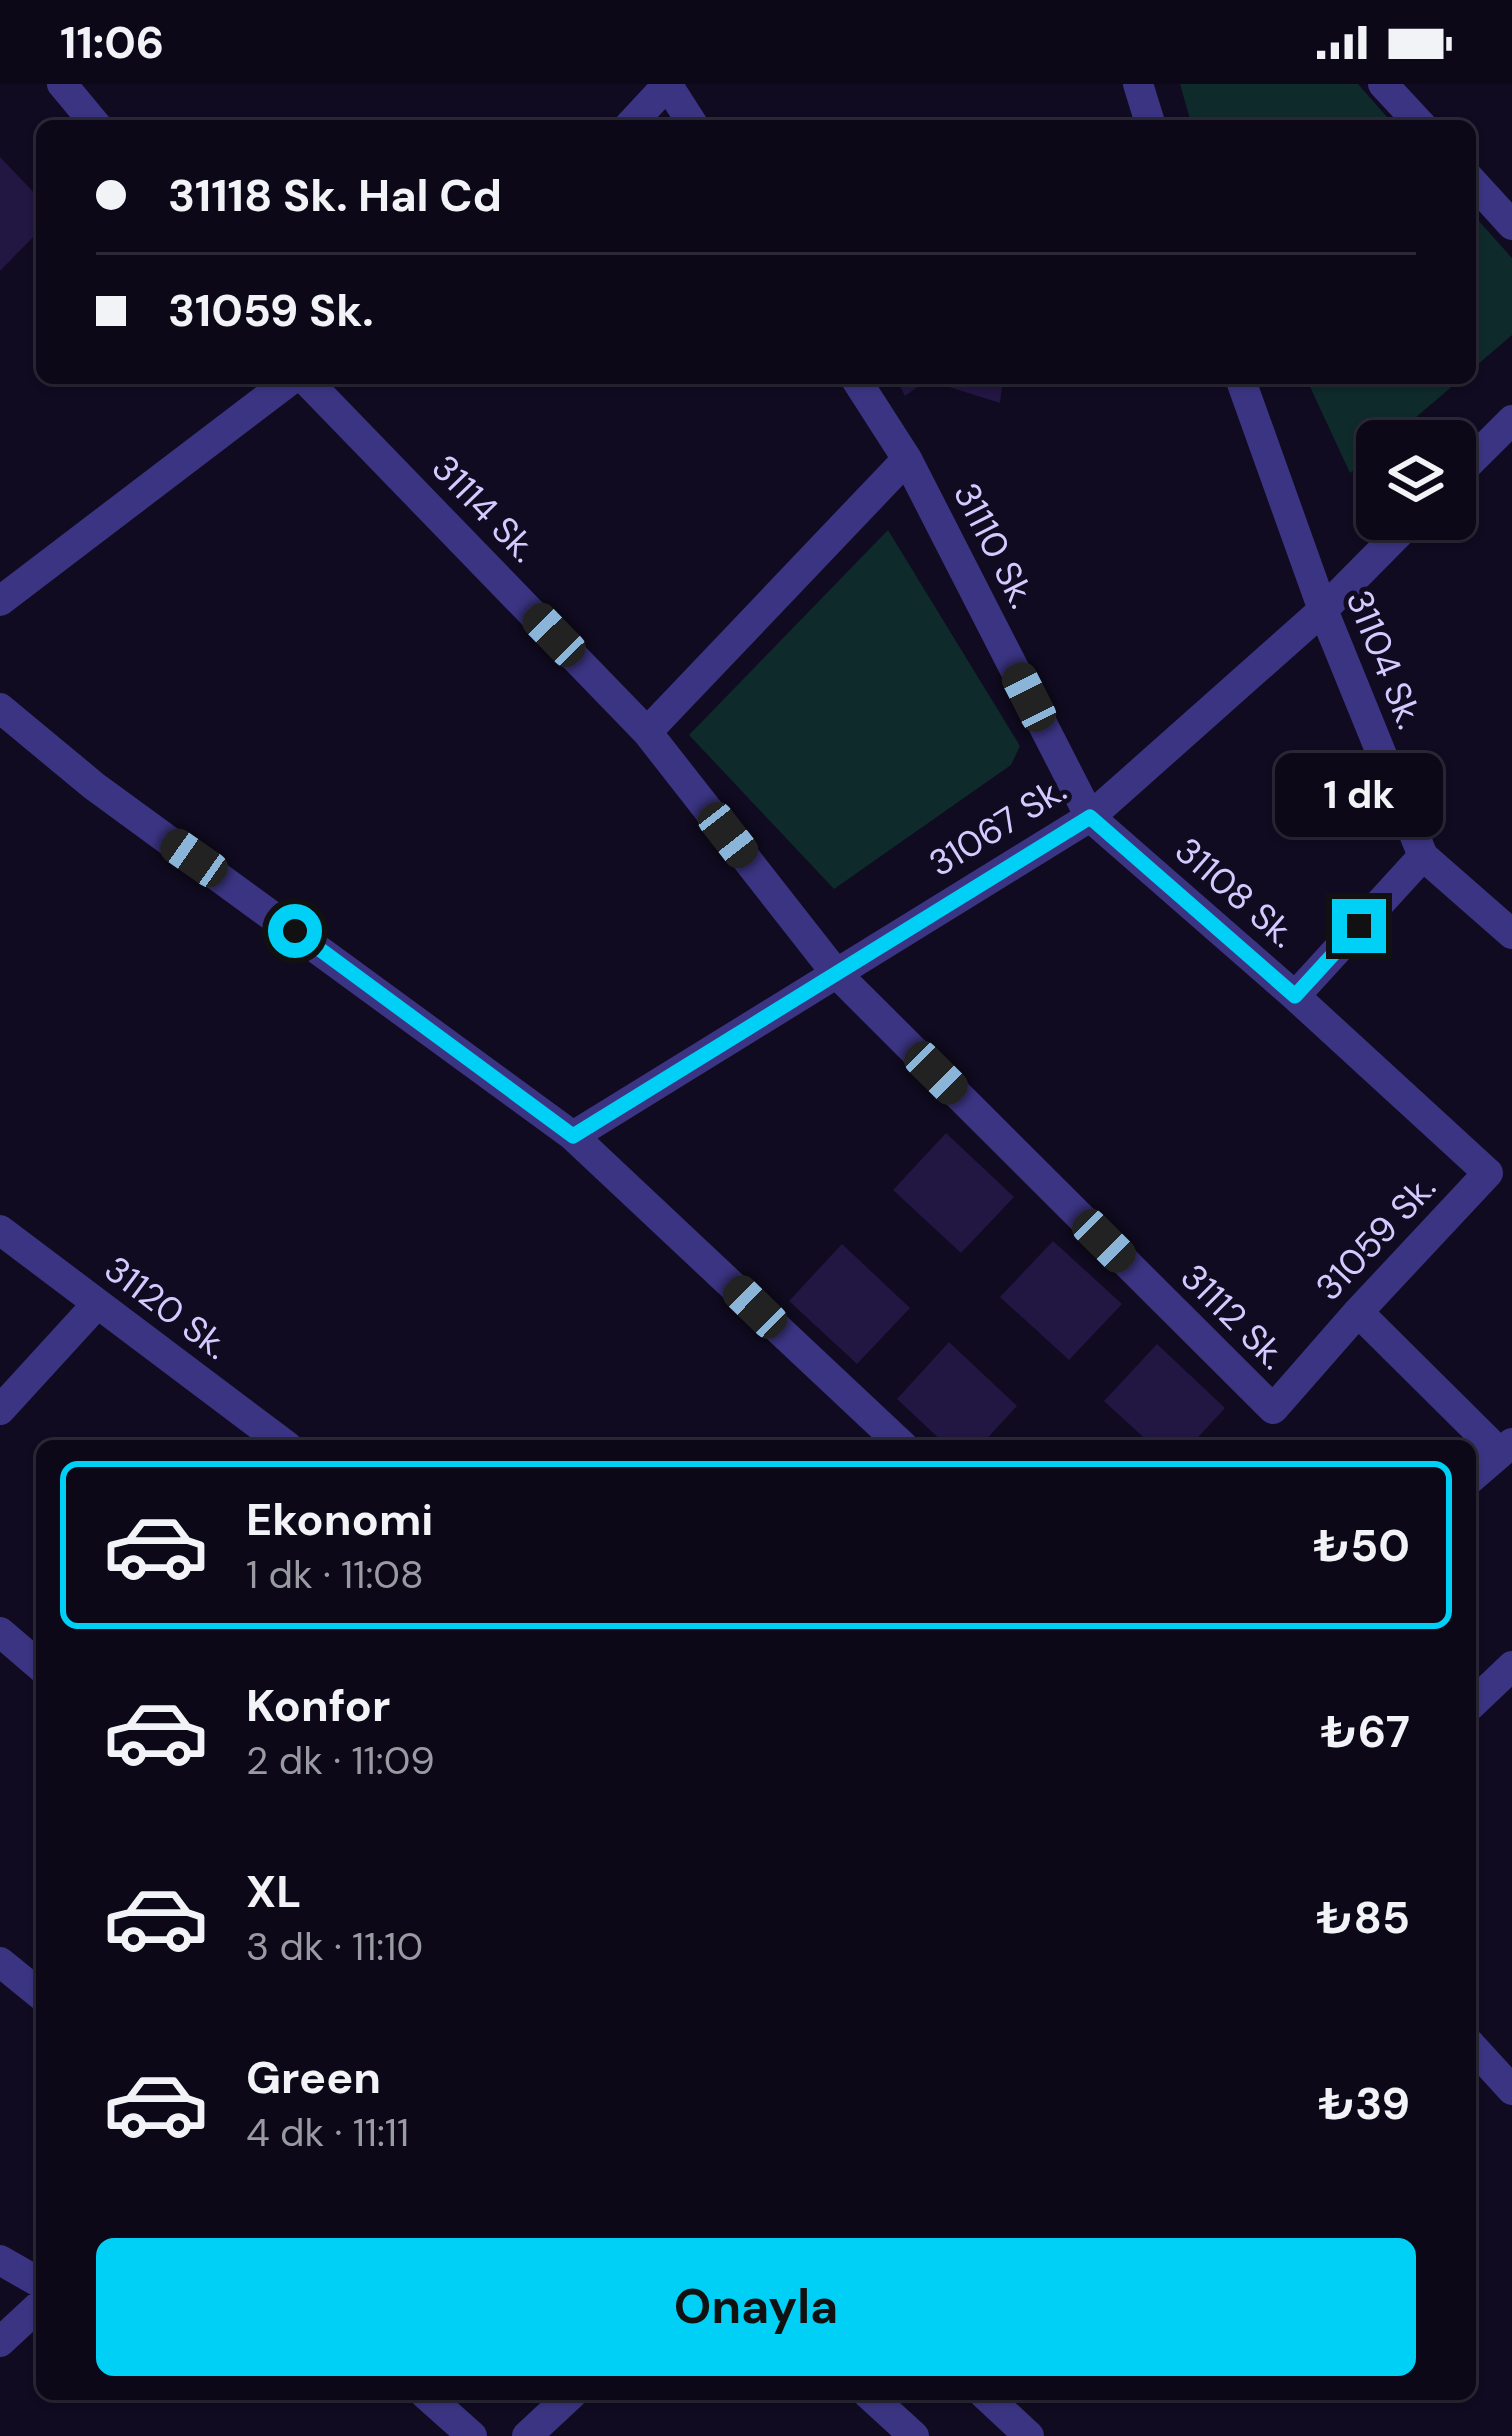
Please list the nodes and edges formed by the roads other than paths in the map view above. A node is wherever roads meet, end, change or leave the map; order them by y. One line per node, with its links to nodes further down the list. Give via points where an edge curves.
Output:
1 (62, 84): 5 (street)
2 (668, 84): 6 (street); 7 (street)
3 (1138, 84): 8 (street)
4 (1383, 84): 9 (street)
5 (92, 120)
6 (635, 120)
7 (690, 120)
8 (1148, 120)
9 (1416, 120)
10 (1476, 186): 11 (street)
11 (1512, 225)
12 (285, 384): 20 (street)
13 (310, 384): 23 (street, 31114 Sk.)
14 (859, 384): 18 (street, 31110 Sk.)
15 (1242, 384): 21 (street, 31104 Sk.)
16 (1512, 420): 17 (street)
17 (1476, 456)
18 (907, 459): 23 (street); 24 (street, 31110 Sk.)
19 (1392, 540): 21 (street, 31067 Sk.)
20 (0, 601)
21 (1323, 610): 24 (street, 31067 Sk.); 25 (street, 31104 Sk.)
22 (0, 708): 29 (street, via 94,786)
23 (647, 732): 27 (street, 31114 Sk.)
24 (1090, 817): 27 (street, 31067 Sk.); 28 (street, 31108 Sk.)
25 (1423, 856): 26 (street, 31104 Sk.); 28 (street)
26 (1512, 934)
27 (835, 972): 29 (street, 31067 Sk.); 34 (street, 31112 Sk.)
28 (1295, 996): 30 (street, 31108 Sk.)
29 (573, 1136): 37 (street)
30 (1488, 1173): 33 (street, 31059 Sk.)
31 (0, 1230): 32 (street, 31120 Sk.)
32 (97, 1304): 35 (street); 36 (street, 31120 Sk.)
33 (1358, 1312): 34 (street, 31059 Sk.); 38 (street)
34 (1273, 1409)
35 (0, 1410)
36 (279, 1440)
37 (897, 1440)
38 (1506, 1448): 39 (street)
39 (1476, 1474)
40 (0, 1632): 41 (street)
41 (36, 1663)
42 (1512, 1666): 43 (street)
43 (1476, 1700)
44 (0, 1963): 45 (street)
45 (36, 1991)
46 (0, 2260): 47 (street)
47 (36, 2281)
48 (36, 2309): 49 (street)
49 (0, 2342)
50 (431, 2400): 54 (street)
51 (566, 2400): 55 (street)
52 (875, 2400): 56 (street)
53 (991, 2400): 57 (street)
54 (472, 2436)
55 (527, 2436)
56 (914, 2436)
57 (1029, 2436)

